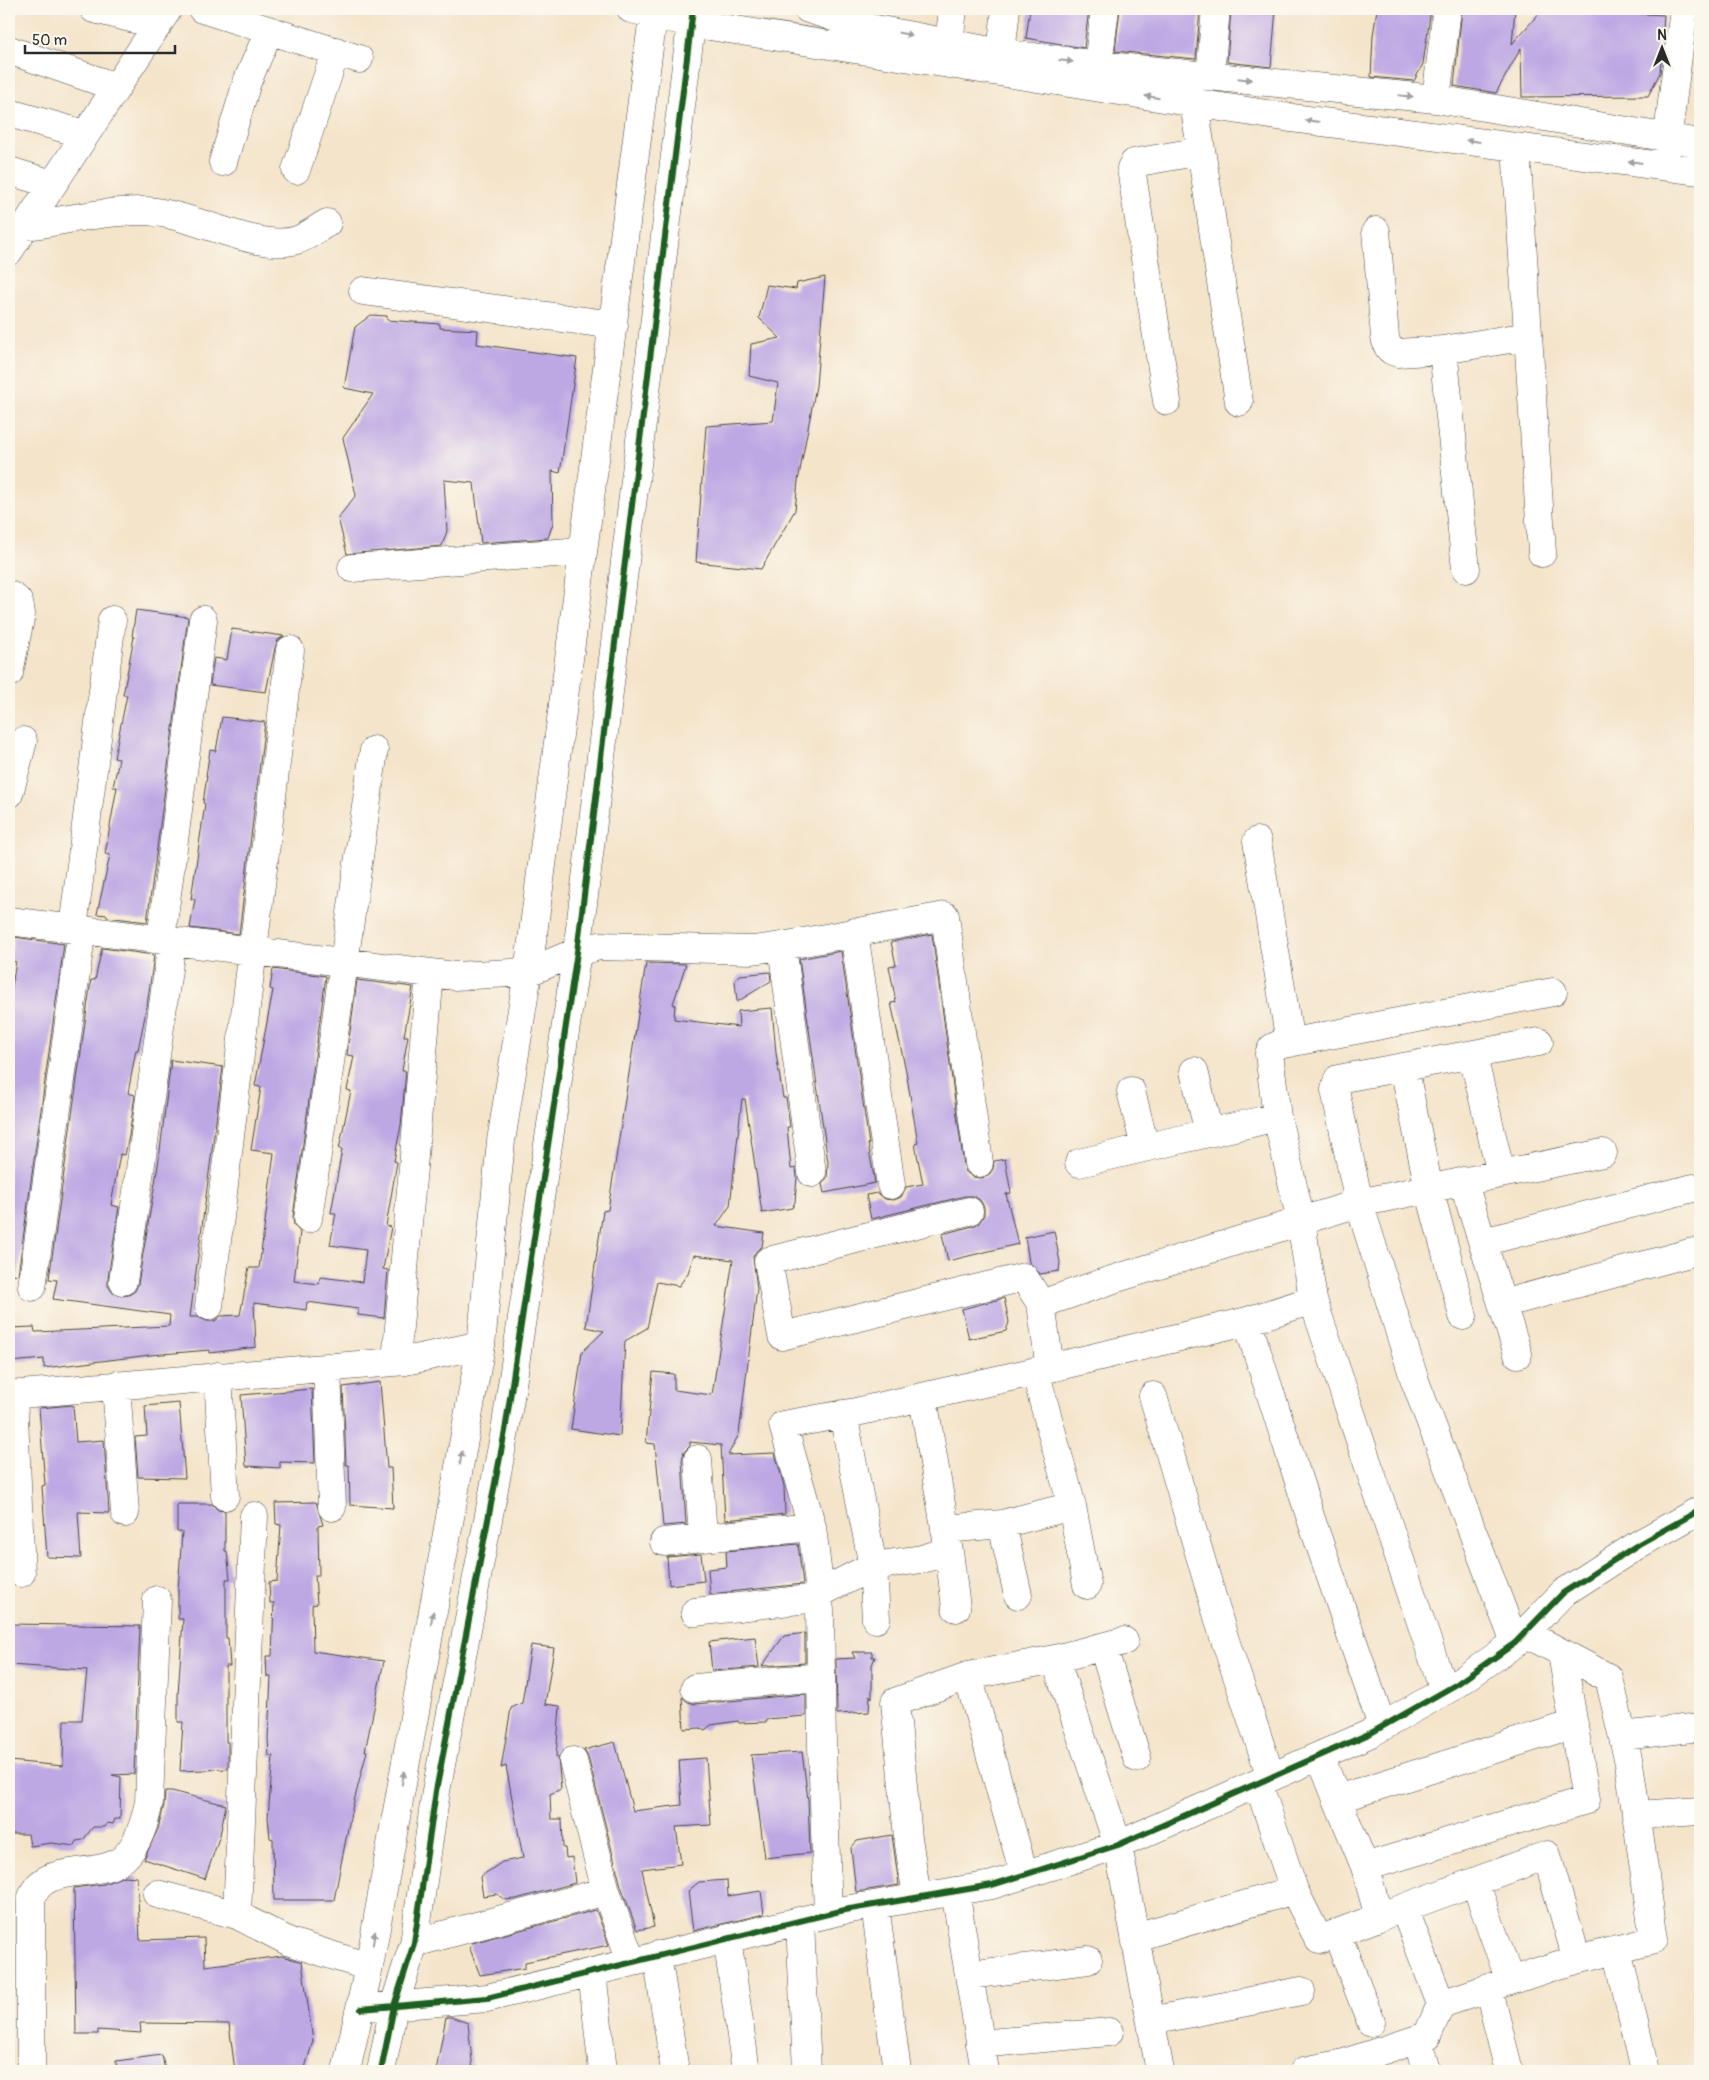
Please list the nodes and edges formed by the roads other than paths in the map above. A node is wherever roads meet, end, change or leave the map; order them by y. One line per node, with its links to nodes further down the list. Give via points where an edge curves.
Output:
1 (94, 9): 12 (street)
2 (202, 9): 14 (street)
3 (808, 9): 13 (street)
4 (953, 9): 15 (street)
5 (1006, 9): 17 (street)
6 (1105, 9): 18 (street)
7 (1216, 9): 19 (street)
8 (1447, 9): 21 (street)
9 (1684, 9): 25 (street)
10 (646, 10): 11 (street); 39 (street)
11 (692, 16): 22 (street, one-way to 11); 63 (street)
12 (163, 17): 20 (street)
13 (865, 18): 15 (street, one-way to 15)
14 (269, 31): 29 (street, via 247,82); 31 (street, via 348,55)
15 (949, 43): 17 (street)
16 (9, 50): 20 (street)
17 (1001, 53): 18 (street, one-way to 18)
18 (1098, 65): 19 (street)
19 (1210, 76): 21 (street, one-way to 21)
20 (116, 87): 24 (street)
21 (1436, 99): 25 (street)
22 (1194, 103): 27 (street, one-way to 22); 28 (street)
23 (9, 113): 24 (street)
24 (84, 134): 34 (street)
25 (1669, 138): 26 (street); 30 (street)
26 (1700, 143)
27 (1516, 147): 30 (street, one-way to 27); 40 (street)
28 (1201, 151): 42 (street, via 1134,163 1131,168); 43 (street)
29 (223, 162)
30 (1664, 166): 33 (street)
31 (296, 170)
32 (9, 171): 34 (street)
33 (1700, 171)
34 (52, 184): 37 (street)
35 (326, 223): 37 (street, via 299,240 283,243 261,241 166,213 142,211)
36 (1376, 231): 41 (street, via 1387,346 1398,354)
37 (14, 240)
38 (364, 291): 39 (street)
39 (614, 325): 44 (street)
40 (1528, 336): 41 (street); 45 (street)
41 (1443, 350): 47 (street)
42 (1167, 401)
43 (1239, 402)
44 (583, 551): 46 (street); 65 (street)
45 (1542, 553)
46 (352, 568)
47 (1466, 568)
48 (9, 596): 52 (street, via 20,604 21,614)
49 (112, 620): 58 (street)
50 (203, 620): 60 (street)
51 (290, 650): 62 (street)
52 (9, 673)
53 (23, 741): 55 (street)
54 (374, 750): 64 (street)
55 (9, 794)
56 (1257, 841): 69 (street)
57 (9, 920): 58 (street)
58 (78, 929): 60 (street); 93 (street)
59 (854, 932): 61 (street); 78 (street, via 944,916); 83 (street)
60 (167, 940): 62 (street); 92 (street, via 134,1220)
61 (782, 946): 63 (street, via 753,950 599,946); 80 (street)
62 (254, 951): 64 (street); 97 (street)
63 (577, 952): 65 (street); 169 (street, via 505,1431 436,1791)
64 (343, 962): 66 (street); 88 (street)
65 (528, 972): 66 (street, via 455,976); 100 (street, via 502,1140)
66 (430, 973): 102 (street)
67 (1553, 992): 69 (street)
68 (1540, 1042): 70 (street)
69 (1290, 1043): 74 (street, via 1272,1048 1269,1054)
70 (1473, 1056): 71 (street); 81 (street)
71 (1404, 1067): 84 (street); 86 (street, via 1338,1079 1336,1083)
72 (1194, 1071): 75 (street)
73 (1130, 1091): 76 (street)
74 (1276, 1117): 75 (street); 89 (street)
75 (1209, 1133): 76 (street)
76 (1145, 1148): 79 (street)
77 (1603, 1153): 81 (street)
78 (979, 1163)
79 (1079, 1163)
80 (812, 1173)
81 (1501, 1174): 82 (street)
82 (1463, 1181): 84 (street); 90 (street)
83 (891, 1184)
84 (1429, 1188): 86 (street); 98 (street)
85 (1694, 1188): 90 (street)
86 (1359, 1203): 89 (street); 132 (street, via 1420,1395)
87 (969, 1211): 95 (street, via 768,1261 782,1336 1024,1276)
88 (308, 1219)
89 (1301, 1221): 94 (street); 95 (street)
90 (1482, 1242): 96 (street)
91 (1693, 1252): 96 (street)
92 (123, 1282)
93 (32, 1287)
94 (1314, 1300): 99 (street); 138 (street)
95 (1041, 1304): 104 (street)
96 (1502, 1304): 101 (street)
97 (209, 1306)
98 (1462, 1316)
99 (1247, 1321): 104 (street); 140 (street)
100 (481, 1345): 102 (street); 175 (street, one-way to 100)
101 (1518, 1354)
102 (396, 1361): 103 (street)
103 (327, 1367): 105 (street); 114 (street)
104 (1043, 1370): 109 (street); 113 (street)
105 (218, 1376): 106 (street); 112 (street)
106 (116, 1385): 107 (street); 116 (street)
107 (11, 1394): 124 (street)
108 (1153, 1396): 146 (street)
109 (923, 1398): 110 (street); 121 (street)
110 (843, 1414): 119 (street, via 783,1425); 123 (street)
111 (698, 1459): 120 (street)
112 (225, 1496)
113 (1072, 1506): 118 (street); 125 (street)
114 (332, 1507)
115 (1700, 1510): 132 (street, via 1639,1544 1563,1593)
116 (125, 1513)
117 (254, 1516): 162 (street)
118 (1002, 1524): 121 (street); 126 (street)
119 (812, 1527): 120 (street); 127 (street)
120 (703, 1538): 122 (street)
121 (947, 1540): 123 (street, via 922,1559); 129 (street)
122 (664, 1542)
123 (873, 1566): 127 (street); 131 (street)
124 (21, 1573)
125 (1087, 1585)
126 (1018, 1595)
127 (818, 1596): 130 (street); 136 (street)
128 (157, 1600): 168 (street, via 150,1802 146,1818 136,1842 123,1859 40,1883 33,1891)
129 (956, 1608)
130 (696, 1612)
131 (876, 1619)
132 (1520, 1638): 133 (street); 138 (street)
133 (1562, 1653): 139 (street); 142 (street, via 1609,1678)
134 (1055, 1659): 135 (street); 144 (street, via 1113,1644); 150 (street)
135 (968, 1676): 152 (street); 158 (street, via 895,1702 908,1838)
136 (821, 1678): 137 (street); 161 (street)
137 (695, 1688)
138 (1444, 1691): 140 (street)
139 (1574, 1724): 147 (street); 151 (street, via 1586,1800)
140 (1382, 1726): 143 (street)
141 (1700, 1727): 142 (street)
142 (1623, 1736): 149 (street)
143 (1320, 1756): 146 (street); 147 (street)
144 (1137, 1758)
145 (574, 1761): 154 (street)
146 (1265, 1780): 150 (street); 155 (street)
147 (1338, 1799): 151 (street)
148 (1700, 1810): 149 (street)
149 (1636, 1815): 170 (street, via 1654,1940)
150 (1118, 1844): 152 (street); 166 (street)
151 (1365, 1867): 163 (street)
152 (1024, 1874): 156 (street, via 992,1885)
153 (1474, 1882): 160 (street); 173 (street, via 1547,1855); 178 (street)
154 (606, 1890): 169 (street); 174 (street)
155 (1294, 1890): 165 (street, via 1319,1940); 166 (street)
156 (955, 1891): 158 (street); 177 (street)
157 (157, 1894): 162 (street)
158 (918, 1898): 159 (street)
159 (875, 1905): 161 (street); 195 (street)
160 (1404, 1908): 163 (street); 180 (street)
161 (828, 1914): 164 (street)
162 (237, 1915): 175 (street, via 290,1942)
163 (1379, 1917): 165 (street)
164 (800, 1921): 167 (street); 194 (street)
165 (1336, 1934): 184 (street)
166 (1136, 1937): 183 (street)
167 (727, 1938): 171 (street); 193 (street)
168 (20, 1939): 188 (street)
169 (414, 1943): 181 (street)
170 (1617, 1949): 173 (street); 201 (street)
171 (657, 1955): 174 (street); 192 (street)
172 (1088, 1960): 177 (street)
173 (1577, 1960): 178 (street)
174 (631, 1961): 176 (street)
175 (369, 1967): 182 (street)
176 (592, 1972): 181 (street, via 487,1998); 191 (street)
177 (969, 1975): 187 (street)
178 (1499, 1984): 180 (street); 200 (street)
179 (1302, 1991): 183 (street)
180 (1441, 2004): 186 (street, via 1427,2036)
181 (394, 2006): 182 (street); 190 (street)
182 (361, 2009): 189 (street)
183 (1151, 2020): 197 (street)
184 (1371, 2022)
185 (1109, 2032): 187 (street)
186 (1418, 2039): 198 (street, via 1344,2063); 199 (street)
187 (980, 2044): 196 (street)
188 (31, 2071)
189 (346, 2071)
190 (381, 2071)
191 (603, 2071)
192 (675, 2071)
193 (746, 2071)
194 (807, 2071)
195 (897, 2071)
196 (985, 2071)
197 (1160, 2071)
198 (1304, 2071)
199 (1426, 2071)
200 (1509, 2071)
201 (1645, 2071)

